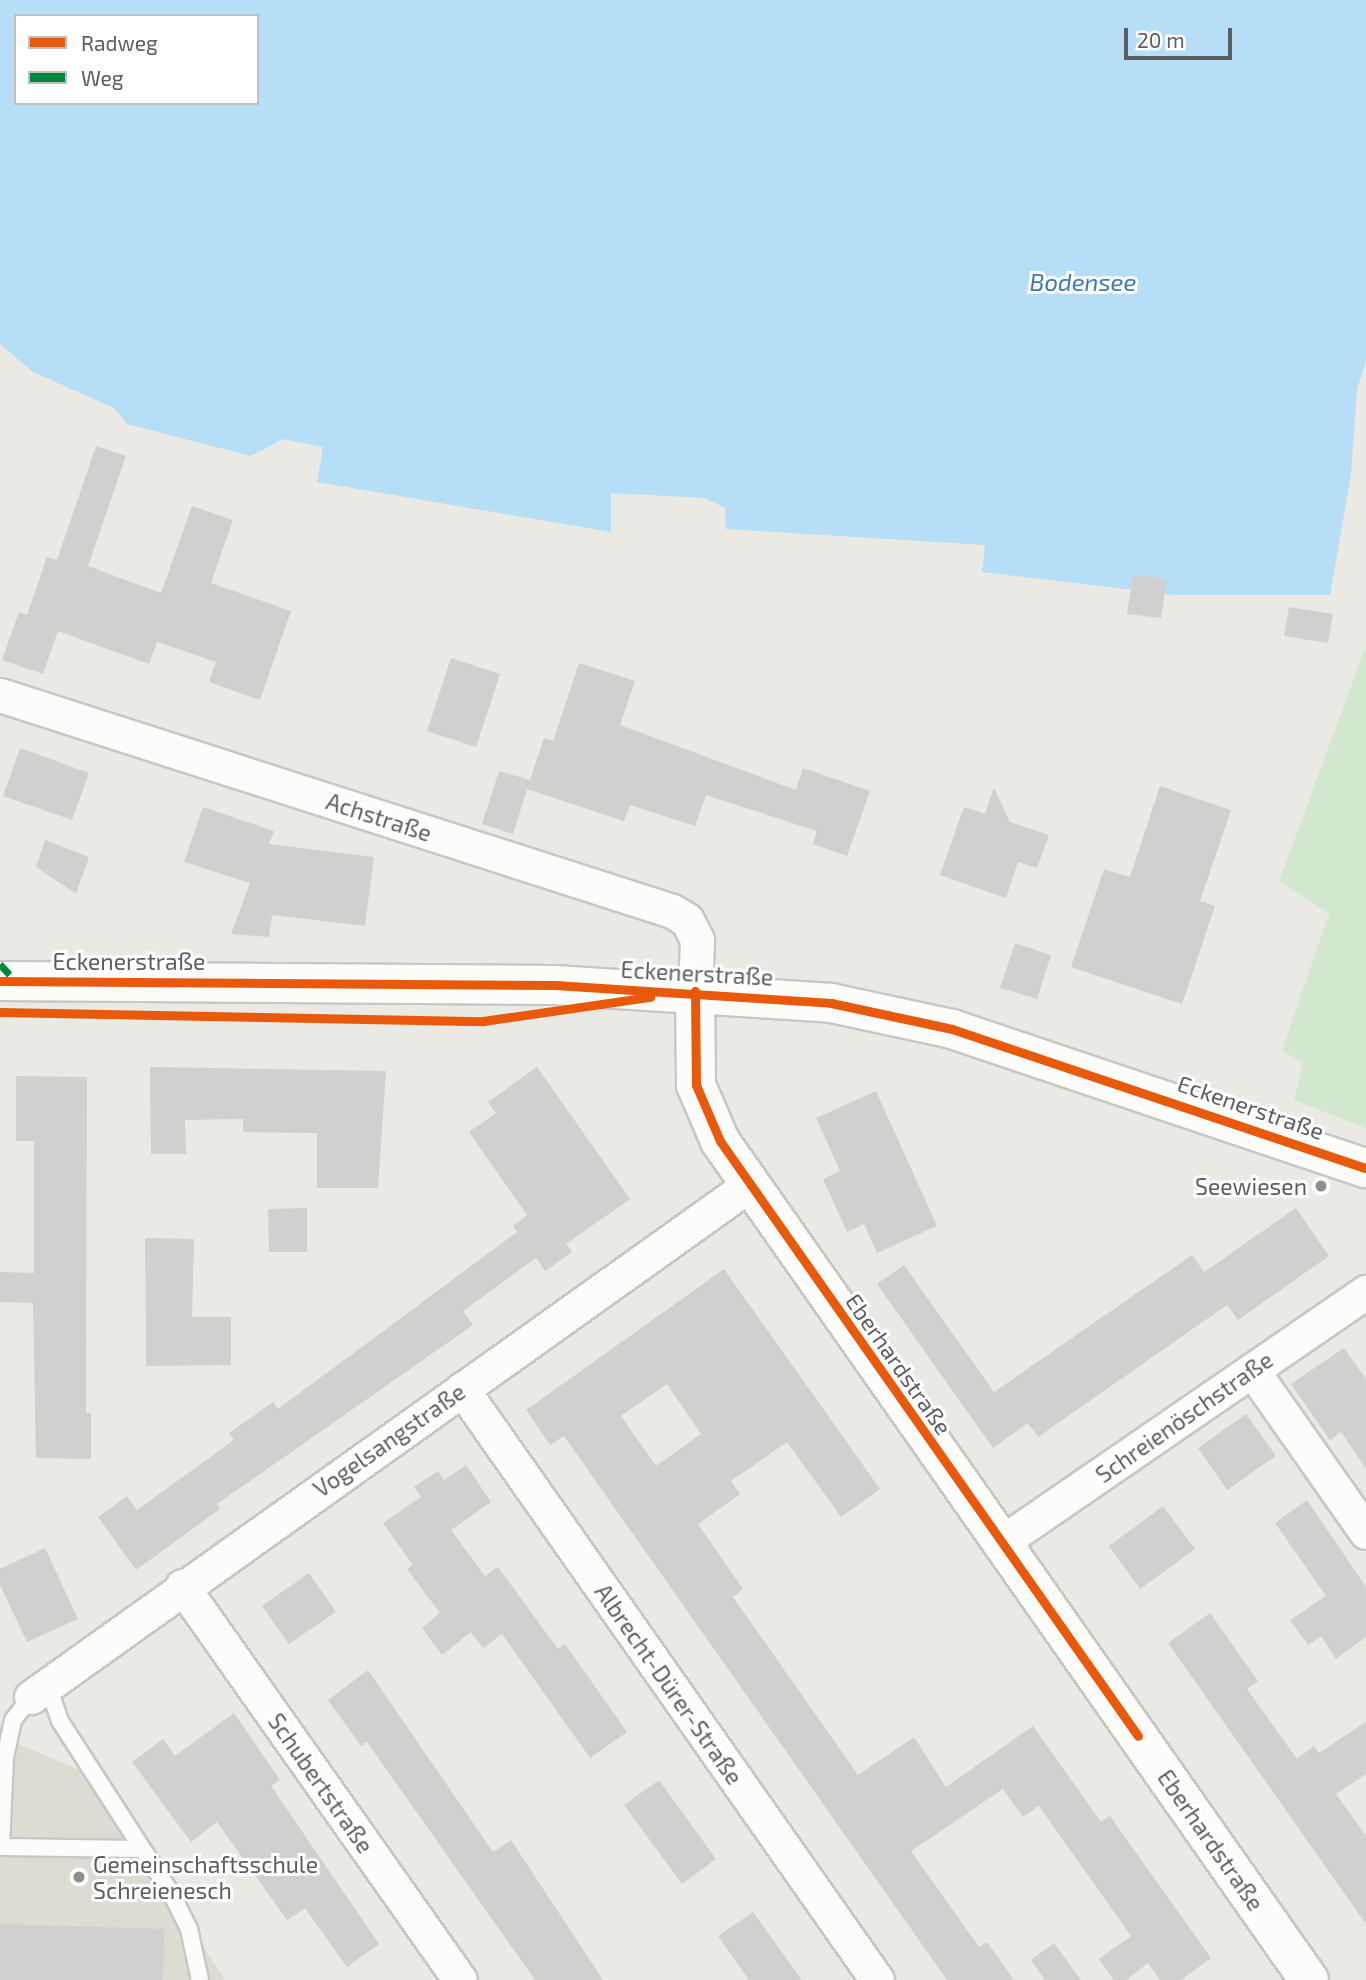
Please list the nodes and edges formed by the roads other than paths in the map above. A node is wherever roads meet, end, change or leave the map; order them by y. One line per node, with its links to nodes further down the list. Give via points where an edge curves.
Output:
1 (0, 695): 3 (street, Achstraße, via 671,911 687,920 697,940)
2 (0, 981): 3 (main road, Eckenerstraße, via 411,982)
3 (695, 990): 4 (main road, Eckenerstraße, via 831,1003 952,1029); 5 (main road, Eberhardstraße, via 696,1085 720,1142)
4 (1366, 1168)
5 (749, 1185): 8 (street, Vogelsangstraße); 10 (main road, Eberhardstraße)
6 (1366, 1292): 7 (street, Schreienöschstraße)
7 (1252, 1370): 9 (street); 10 (street, Schreienöschstraße)
8 (462, 1389): 11 (street, Vogelsangstraße); 17 (street, Albrecht-Dürer-Straße)
9 (1366, 1532)
10 (1002, 1542): 18 (main road, Eberhardstraße)
11 (182, 1586): 12 (street, Vogelsangstraße); 16 (street, Schubertstraße)
12 (23, 1705): 13 (lane, via 5,1758); 14 (lane, via 60,1721)
13 (1, 1847): 14 (lane)
14 (140, 1849): 15 (lane, via 189,1930)
15 (200, 1980)
16 (460, 1980)
17 (877, 1980)
18 (1309, 1980)

